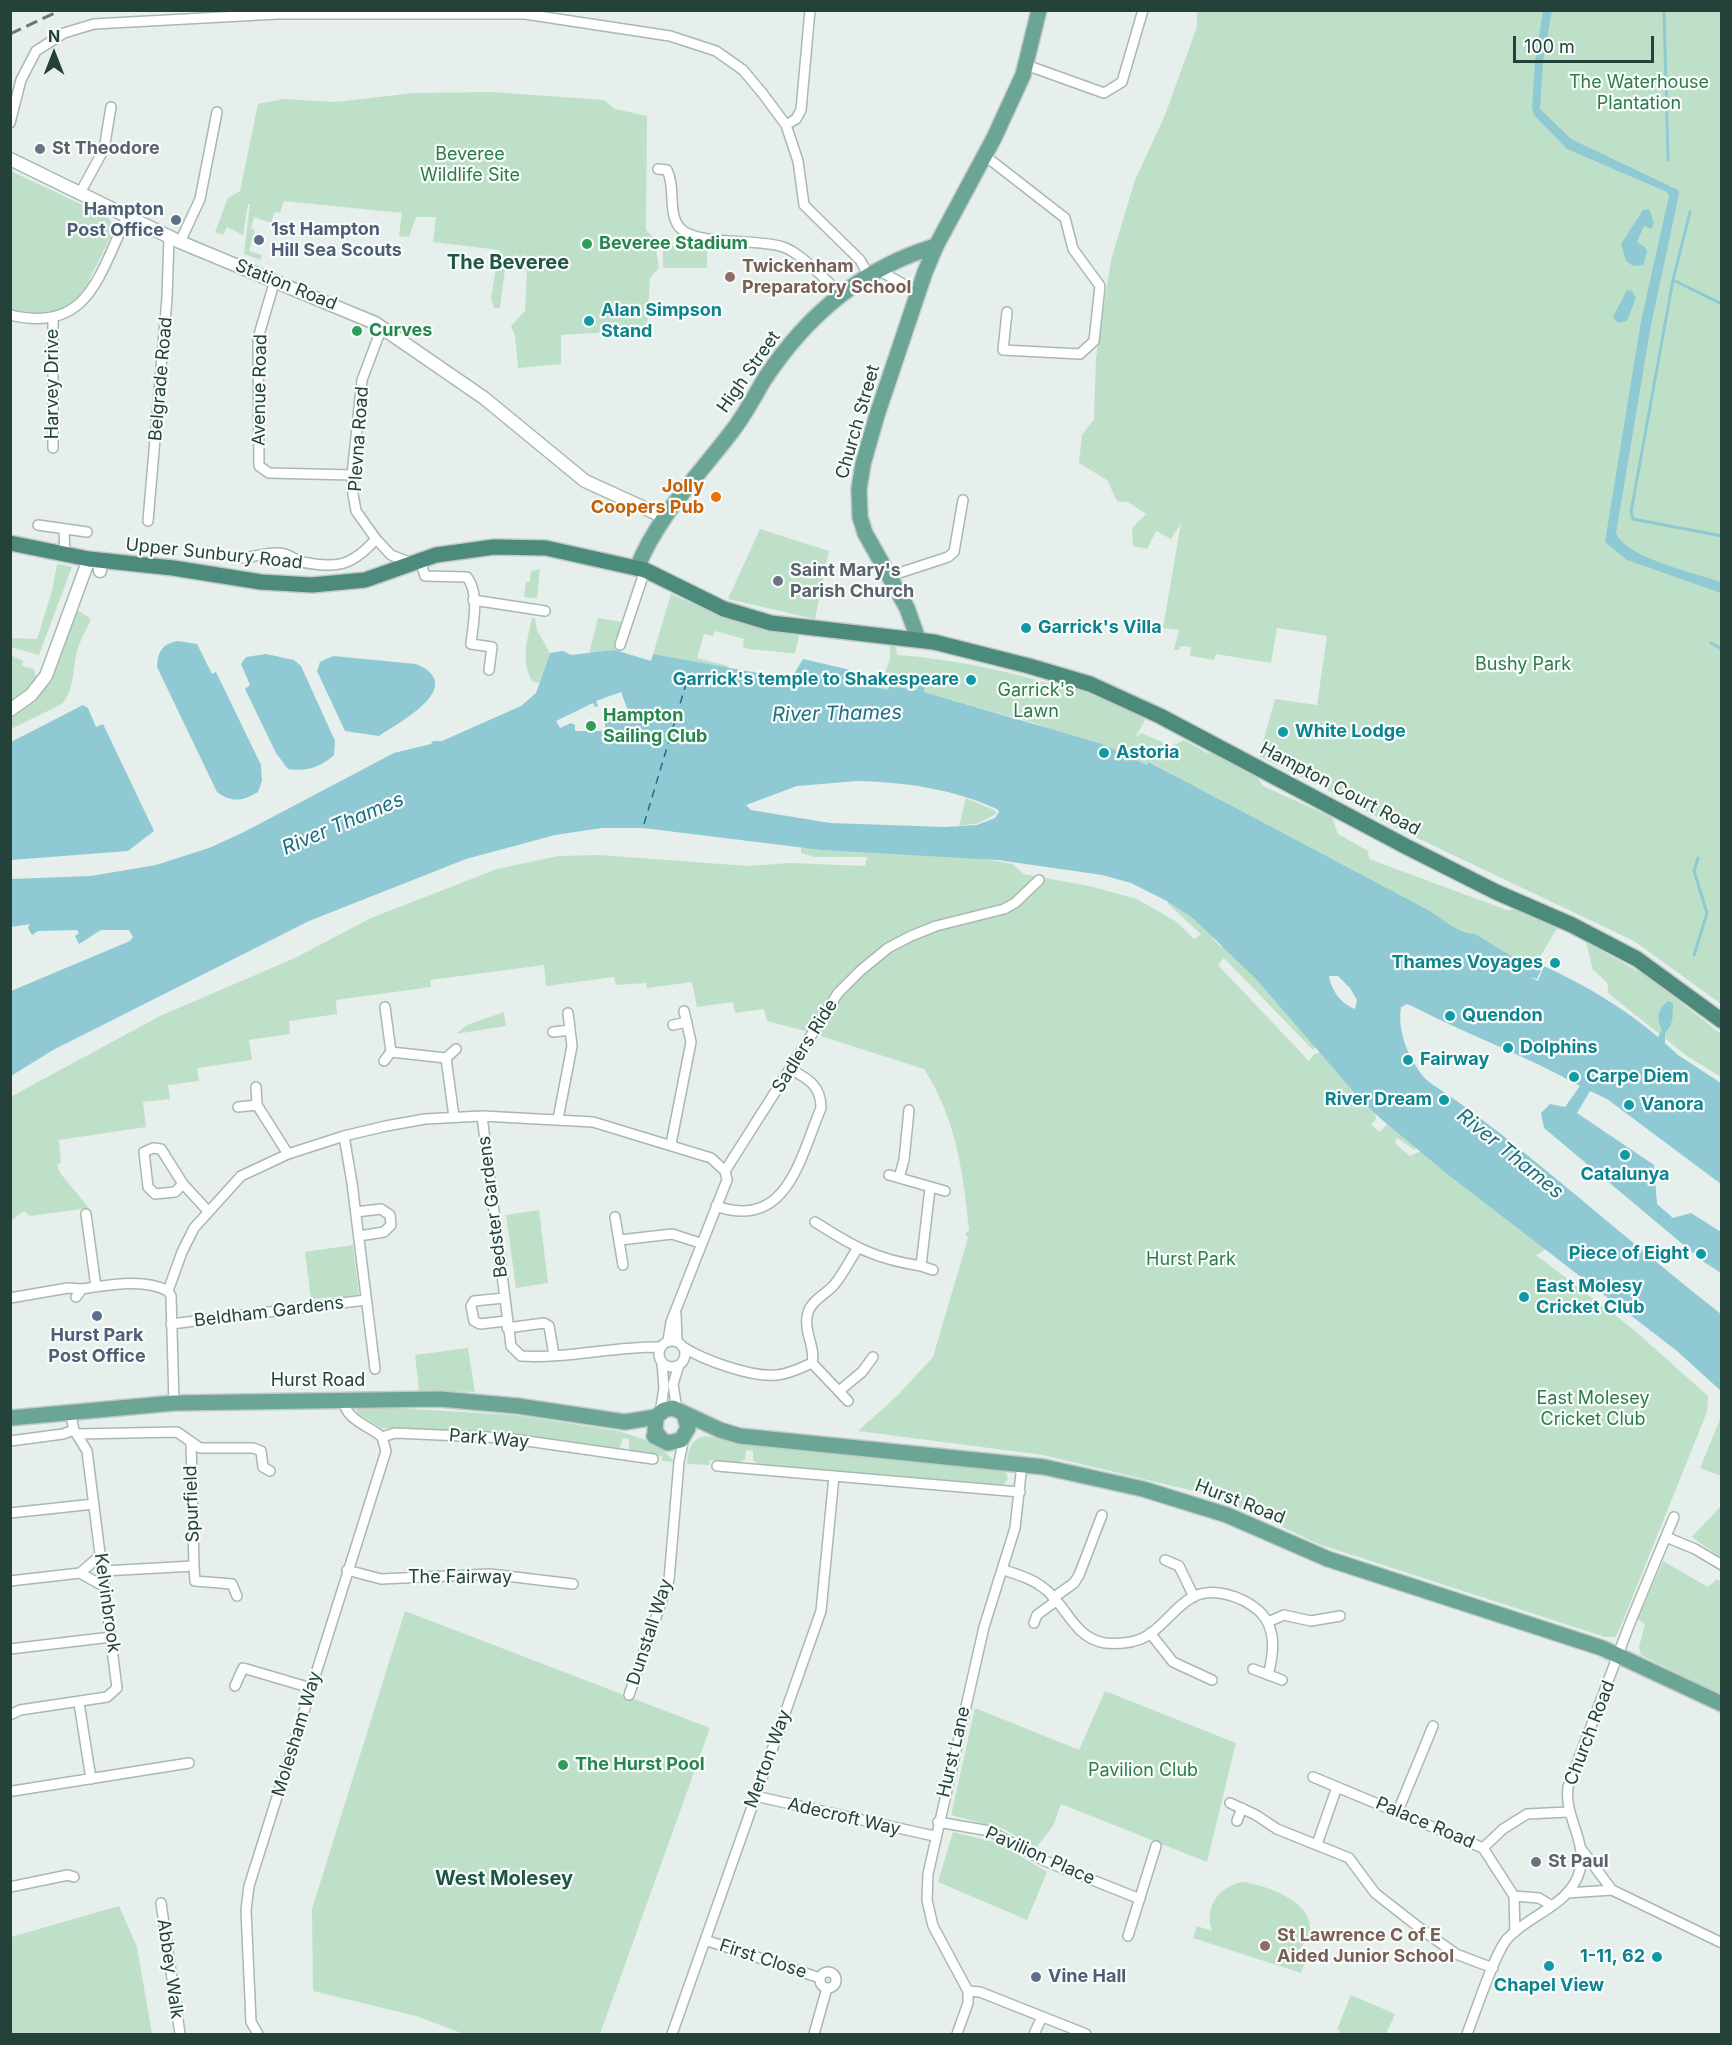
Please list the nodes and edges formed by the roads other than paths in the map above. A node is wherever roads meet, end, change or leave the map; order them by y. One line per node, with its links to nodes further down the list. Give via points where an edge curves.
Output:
1 (810, 10): 9 (street, via 801,110)
2 (1039, 10): 5 (main road, Church Street)
3 (1143, 10): 5 (street, via 1122,82 1104,93)
4 (277, 12): 8 (street, via 94,24 64,33 36,51 21,80); 9 (street, via 525,14 670,36 716,51 743,70)
5 (1026, 65): 10 (main road, Church Street)
6 (111, 107): 13 (street, via 104,149)
7 (217, 112): 15 (street, via 200,199)
8 (10, 123)
9 (786, 125): 17 (street, via 798,161 804,205)
10 (984, 157): 16 (main road, Church Street); 21 (street, via 1065,218 1073,249 1100,286 1094,341 1080,354 1003,350)
11 (10, 159): 13 (street, Station Road)
12 (666, 167): 19 (street, via 673,186 674,217 680,228 697,239 751,240 784,247 800,255)
13 (80, 193): 14 (street, Station Road)
14 (127, 217): 15 (street, Station Road); 23 (street, via 88,296)
15 (175, 239): 18 (street, Station Road); 29 (street, Belgrade Road)
16 (936, 246): 17 (main road, High Street); 20 (main road, Church Street)
17 (874, 273): 19 (main road, High Street); 20 (street)
18 (275, 280): 24 (street, Station Road); 26 (street, Avenue Road, via 258,338 259,466 269,473)
19 (840, 293): 28 (main road, High Street, via 784,353 731,432)
20 (919, 293): 42 (main road, Church Street, via 877,415 859,489 865,533)
21 (1007, 312)
22 (10, 315): 23 (street, via 31,320)
23 (53, 319): 25 (street, Harvey Drive)
24 (381, 327): 26 (street, Plevna Road, via 362,380); 28 (street, Station Road, via 484,398 585,481)
25 (53, 448)
26 (352, 475): 33 (street, Plevna Road, via 357,511)
27 (963, 500): 42 (street, via 954,552)
28 (664, 517): 40 (main road, High Street, via 647,542)
29 (148, 521)
30 (38, 525): 31 (street)
31 (64, 530): 32 (street); 35 (street)
32 (87, 532)
33 (376, 539): 36 (street, via 348,564 300,561 284,554); 38 (street, Plevna Road, via 391,555)
34 (10, 543): 35 (highway, Upper Sunbury Road)
35 (65, 556): 37 (highway, Upper Sunbury Road)
36 (244, 558)
37 (89, 559): 39 (highway, Upper Sunbury Road); 41 (street, via 100,564); 43 (street)
38 (416, 561): 39 (highway, Upper Sunbury Road, via 365,580 312,585); 40 (highway, Upper Sunbury Road, via 471,549 522,546); 44 (street, Plevna Road, via 424,576 467,577)
39 (118, 563): 41 (street)
40 (641, 569): 46 (highway, Hampton Court Road, via 724,609 771,623); 47 (street)
41 (100, 571): 43 (street)
42 (890, 576): 46 (main road, Church Street)
43 (80, 586): 49 (street, via 46,676 31,695)
44 (474, 600): 45 (street); 48 (street, via 471,644 492,647)
45 (545, 611)
46 (918, 639): 54 (highway, Hampton Court Road, via 1066,676 1142,707 1407,847 1637,959)
47 (620, 645)
48 (489, 670)
49 (10, 710)
50 (1039, 880): 63 (street, Sadlers Ride, via 1004,909 936,926 888,948 838,993)
51 (385, 1006): 60 (street)
52 (684, 1011): 55 (street)
53 (568, 1014): 57 (street)
54 (1722, 1021)
55 (687, 1022): 56 (street); 72 (street, via 691,1042)
56 (673, 1025)
57 (570, 1030): 58 (street); 70 (street, via 572,1046)
58 (553, 1032)
59 (456, 1049): 61 (street)
60 (391, 1052): 61 (street); 62 (street)
61 (446, 1058): 69 (street)
62 (384, 1061)
63 (790, 1069): 74 (street, Sadlers Ride); 80 (street, via 815,1084 821,1094 821,1108 785,1189 776,1201 744,1213)
64 (256, 1087): 65 (street)
65 (257, 1104): 66 (street); 73 (street)
66 (238, 1107)
67 (909, 1110): 76 (street)
68 (482, 1116): 69 (street); 70 (street); 96 (street, Bedster Gardens)
69 (454, 1117): 71 (street)
70 (558, 1119): 72 (street, via 608,1125)
71 (344, 1136): 73 (street); 82 (street)
72 (671, 1144): 74 (street, via 711,1158)
73 (288, 1154): 81 (street, via 241,1176)
74 (725, 1170): 80 (street, Sadlers Ride, via 727,1180)
75 (889, 1175): 76 (street)
76 (899, 1178): 78 (street)
77 (183, 1184): 77 (street, via 175,1192 155,1194 148,1187 144,1152 161,1149); 81 (street)
78 (930, 1188): 79 (street); 91 (street)
79 (945, 1191)
80 (716, 1206): 88 (street, Sadlers Ride)
81 (208, 1211): 94 (street, via 194,1228)
82 (356, 1212): 86 (street); 86 (street, via 381,1209 390,1215 392,1225 384,1232)
83 (86, 1214): 93 (street)
84 (615, 1217): 87 (street)
85 (815, 1222): 89 (street)
86 (358, 1236): 97 (street)
87 (620, 1240): 88 (street, via 672,1234); 90 (street)
88 (700, 1244): 100 (street, Sadlers Ride, via 676,1312)
89 (857, 1249): 91 (street, via 878,1258); 107 (street, via 833,1285 813,1302 807,1313 806,1334 814,1356)
90 (623, 1264)
91 (921, 1266): 92 (street)
92 (933, 1270)
93 (96, 1287): 94 (street, via 129,1284); 95 (street, via 79,1293 69,1288)
94 (168, 1290): 98 (street)
95 (10, 1298)
96 (504, 1298): 99 (street, Bedster Gardens); 99 (street, Bedster Gardens, via 474,1301 471,1314 480,1324)
97 (366, 1300): 98 (street, Beldham Gardens); 108 (street)
98 (171, 1324): 112 (street)
99 (507, 1324): 102 (street, Bedster Gardens, via 511,1346 521,1356); 102 (street, Bedster Gardens, via 549,1326)
100 (672, 1344): 101 (street, Bedster Gardens); 104 (street); 105 (street); 106 (street, via 685,1354)
101 (638, 1346): 102 (street, Bedster Gardens); 104 (street)
102 (554, 1355)
103 (873, 1358): 109 (street)
104 (661, 1360): 106 (street, via 672,1367); 115 (street, via 664,1388)
105 (712, 1361): 106 (street); 107 (street, via 760,1375 787,1373)
106 (681, 1363): 114 (street, via 673,1384)
107 (812, 1363): 109 (street)
108 (375, 1369)
109 (839, 1391): 111 (street)
110 (344, 1400): 112 (main road, Hurst Road); 117 (main road, Hurst Road, via 499,1403); 121 (street, via 349,1414)
111 (848, 1401)
112 (174, 1403): 113 (main road, Hurst Road)
113 (70, 1411): 116 (main road, Hurst Road); 119 (street, Kelvinbrook)
114 (681, 1412): 115 (main road, via 668,1409); 118 (main road, Hurst Road); 120 (main road, via 688,1424)
115 (658, 1415): 117 (main road, Hurst Road); 123 (main road, via 655,1431)
116 (10, 1418)
117 (625, 1422): 123 (main road, Hurst Road)
118 (720, 1430): 120 (main road, Hurst Road); 127 (main road, Hurst Road, via 793,1443)
119 (76, 1432): 122 (street); 124 (street, via 177,1432); 132 (street, Kelvinbrook, via 87,1451)
120 (686, 1435): 123 (main road, via 677,1442); 126 (street, Dunstall Way)
121 (382, 1437): 125 (street, Park Way, via 395,1433 487,1436); 141 (street, Molesham Way, via 386,1450)
122 (10, 1441)
123 (665, 1441): 126 (street)
124 (190, 1442): 129 (street, via 200,1448 253,1448 261,1451 262,1467); 140 (street, Spurfield)
125 (653, 1459)
126 (679, 1462): 164 (street, Dunstall Way, via 669,1580)
127 (1022, 1464): 131 (street, Hurst Lane); 157 (main road, Hurst Road, via 1111,1481 1199,1505 1328,1559)
128 (717, 1466): 130 (street)
129 (270, 1471)
130 (834, 1476): 131 (street); 174 (street, Merton Way, via 821,1611)
131 (1020, 1492): 142 (street, Hurst Lane)
132 (94, 1504): 133 (street); 137 (street, Kelvinbrook)
133 (10, 1513)
134 (1102, 1515): 150 (street, via 1079,1575)
135 (1674, 1517): 136 (street, Church Road)
136 (1666, 1537): 139 (street); 157 (street, Church Road)
137 (101, 1555): 143 (street, Kelvinbrook); 144 (street)
138 (1165, 1560): 149 (street, via 1179,1566)
139 (1722, 1565)
140 (194, 1566): 143 (street, Spurfield); 148 (street, Spurfield, via 195,1581 232,1584)
141 (347, 1570): 146 (street, The Fairway, via 381,1579 490,1575); 163 (street, Molesham Way)
142 (1004, 1570): 150 (street, via 1028,1578); 180 (street, Hurst Lane, via 984,1627)
143 (103, 1571): 147 (street, Kelvinbrook)
144 (80, 1573): 145 (street); 147 (street)
145 (10, 1581)
146 (573, 1584)
147 (105, 1587): 155 (street, Kelvinbrook)
148 (237, 1596)
149 (1194, 1597): 152 (street, via 1222,1593 1237,1597 1251,1604); 154 (street)
150 (1055, 1599): 153 (street); 154 (street, via 1076,1627 1103,1642 1123,1644)
151 (1340, 1616): 152 (street, via 1311,1621 1284,1616)
152 (1268, 1622): 159 (street, via 1274,1654)
153 (1034, 1623)
154 (1150, 1633): 160 (street, via 1173,1662)
155 (111, 1638): 156 (street); 165 (street, Kelvinbrook, via 117,1688 107,1697)
156 (10, 1649)
157 (1619, 1655): 166 (main road, Hurst Road); 178 (street, Church Road, via 1568,1787)
158 (1253, 1670): 159 (street)
159 (1268, 1675): 161 (street)
160 (1212, 1680)
161 (1282, 1680)
162 (235, 1686): 163 (street, via 243,1668)
163 (311, 1688): 204 (street, Molesham Way, via 247,1898 251,2022)
164 (629, 1695)
165 (79, 1703): 167 (street, Kelvinbrook, via 20,1710); 171 (street)
166 (1722, 1704)
167 (10, 1715)
168 (1433, 1726): 177 (street)
169 (189, 1764): 171 (street)
170 (1313, 1777): 172 (street, Palace Road)
171 (91, 1779): 173 (street)
172 (1337, 1787): 177 (street, Palace Road); 182 (street)
173 (13, 1791)
174 (754, 1796): 181 (street, Adecroft Way); 196 (street, Merton Way)
175 (1230, 1803): 176 (street)
176 (1242, 1808): 179 (street); 182 (street, via 1277,1829)
177 (1398, 1811): 184 (street, Palace Road)
178 (1568, 1812): 184 (street, Church Road, via 1527,1814 1503,1828); 185 (street, Church Road)
179 (1237, 1821)
180 (938, 1822): 181 (street, Hurst Lane); 191 (street, Pavilion Place, via 990,1831 1045,1861)
181 (934, 1836): 201 (street, Hurst Lane, via 927,1882 928,1908 937,1934)
182 (1317, 1844): 198 (street, via 1349,1858 1375,1893 1456,1954)
183 (1156, 1846): 191 (street)
184 (1483, 1848): 190 (street, Palace Road)
185 (1582, 1850): 188 (street); 189 (street, via 1577,1878)
186 (74, 1876): 187 (street)
187 (10, 1887)
188 (1612, 1890): 189 (street); 197 (street)
189 (1567, 1893): 193 (street)
190 (1514, 1896): 193 (street, via 1539,1898); 194 (street)
191 (1140, 1899): 195 (street)
192 (161, 1903): 203 (street, Abbey Walk)
193 (1552, 1906): 194 (street)
194 (1515, 1932): 198 (street, via 1503,1944)
195 (1128, 1936)
196 (705, 1940): 199 (street, First Close); 205 (street, Merton Way)
197 (1722, 1943)
198 (1493, 1968): 210 (street)
199 (820, 1978): 200 (street); 200 (street, via 828,1971 835,1976 835,1984)
200 (827, 1988): 206 (street, First Close)
201 (968, 1991): 202 (street, via 980,1992); 207 (street)
202 (1042, 2017): 208 (street); 209 (street)
203 (180, 2034)
204 (258, 2034)
205 (672, 2034)
206 (814, 2034)
207 (957, 2034)
208 (1034, 2034)
209 (1086, 2034)
210 (1467, 2034)

